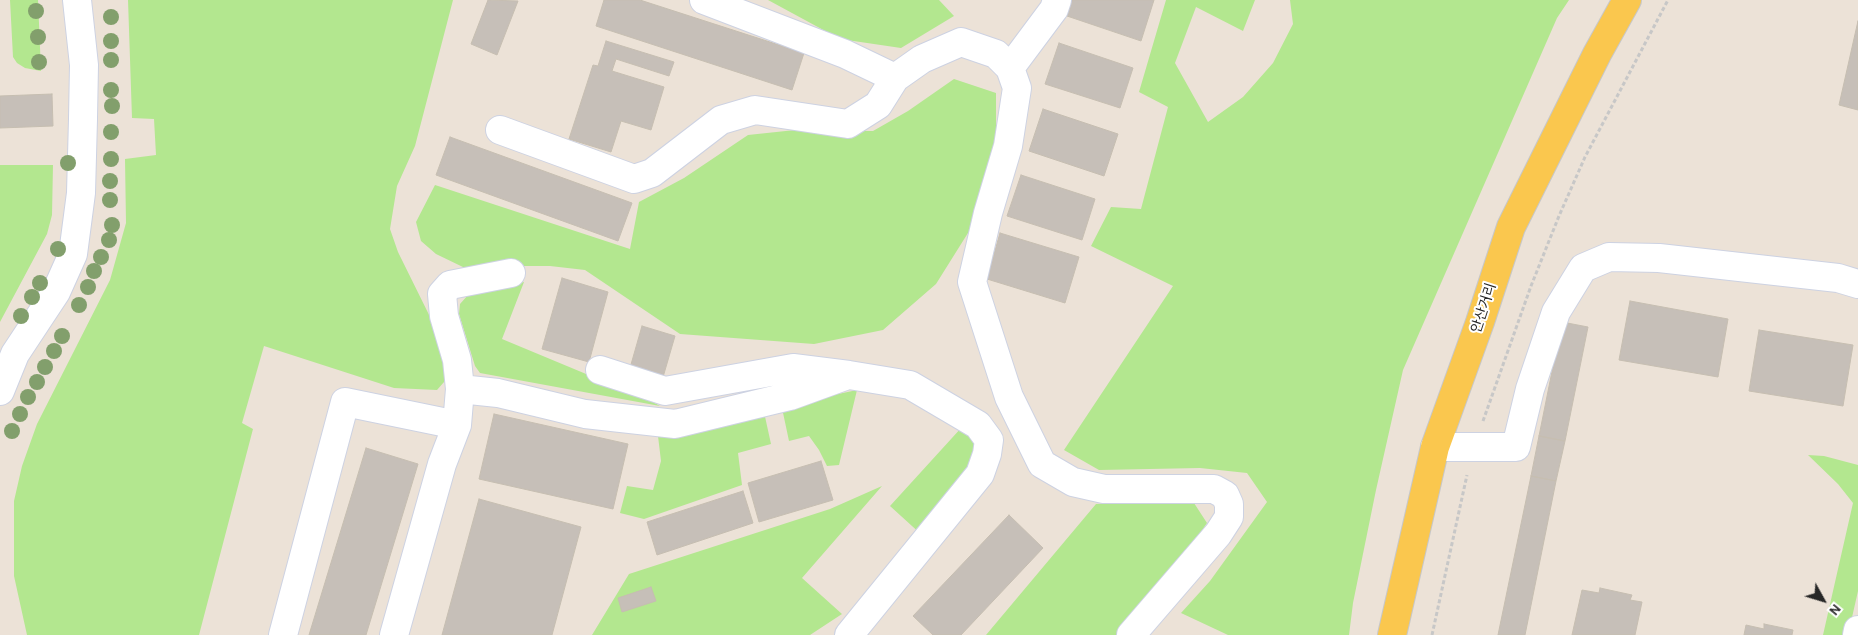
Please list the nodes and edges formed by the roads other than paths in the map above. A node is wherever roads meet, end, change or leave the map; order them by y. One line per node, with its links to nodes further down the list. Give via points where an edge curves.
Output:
1 (77, 0): 13 (street, via 84,65 80,193 73,254 56,292 16,354)
2 (704, 0): 6 (street, via 845,54)
3 (1057, 0): 5 (street, via 1054,9)
4 (1627, 0): 15 (main road, 안산거리, via 1511,227)
5 (1010, 68): 6 (street, via 996,54 962,42 922,60); 20 (street, via 1017,88 1008,146 972,282 1009,397 1042,464 1073,482 1104,489 1214,489 1225,495 1229,504 1229,517 1218,534)
6 (895, 78): 7 (street, via 878,105 848,124 755,110 721,120 652,173 634,179)
7 (500, 130)
8 (510, 273): 12 (street, via 450,285 442,294 444,316 458,360)
9 (1858, 284): 15 (street, via 1838,278 1659,258 1609,257 1583,268 1556,312 1530,389 1516,447)
10 (600, 370): 11 (street, via 665,391 793,368)
11 (849, 374): 12 (street, via 790,396 675,424 585,414 498,393); 19 (street, via 910,385 978,425 989,440 980,474)
12 (460, 388): 14 (street)
13 (0, 391)
14 (457, 425): 17 (street, via 345,402); 18 (street, via 442,464)
15 (1435, 447): 21 (main road, 안산거리)
16 (1858, 630): 22 (street)
17 (284, 635)
18 (394, 635)
19 (849, 635)
20 (1130, 635)
21 (1392, 635)
22 (1857, 635)

